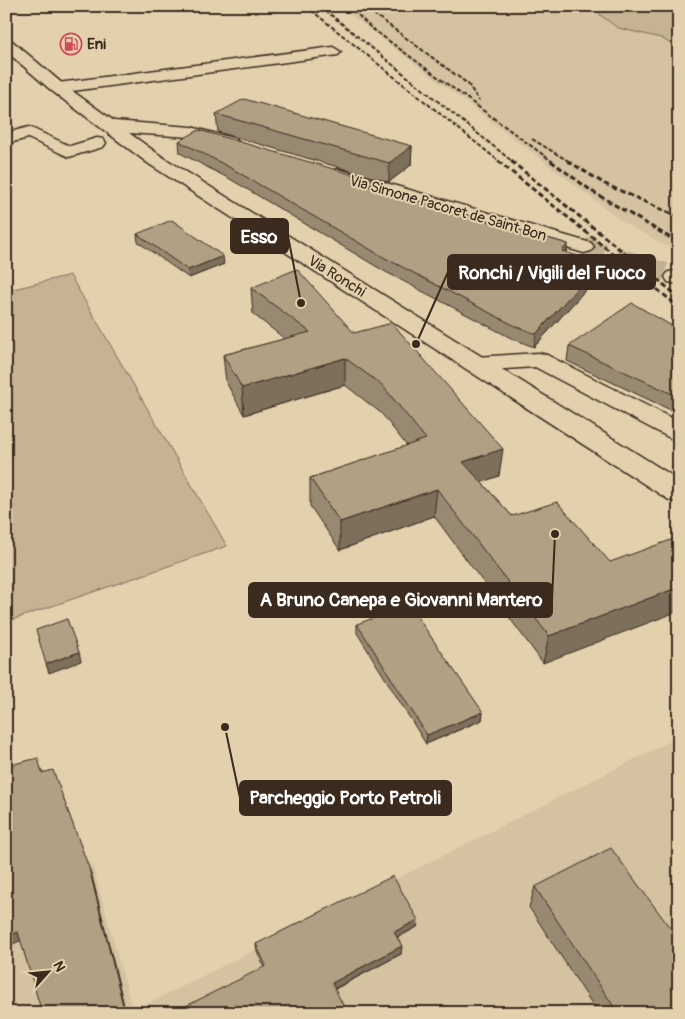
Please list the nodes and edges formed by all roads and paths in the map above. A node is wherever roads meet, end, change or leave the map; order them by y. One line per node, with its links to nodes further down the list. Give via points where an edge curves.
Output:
1 (6, 43): 3 (main road, Via Ronchi)
2 (333, 52): 3 (main road)
3 (58, 88): 4 (main road, Via Ronchi)
4 (108, 126): 5 (main road); 9 (main road, Via Ronchi)
5 (192, 132): 8 (main road); 9 (main road, via 161,138 152,144)
6 (6, 139): 7 (main road, via 30,132 69,152)
7 (97, 142)
8 (249, 149)
9 (151, 157): 12 (main road, Via Ronchi)
10 (325, 171): 11 (main road, Via Simone Pacoret de Saint Bon)
11 (584, 247)
12 (476, 364): 13 (main road, via 539,360); 14 (main road, Via Ronchi)
13 (679, 432)
14 (679, 493)

